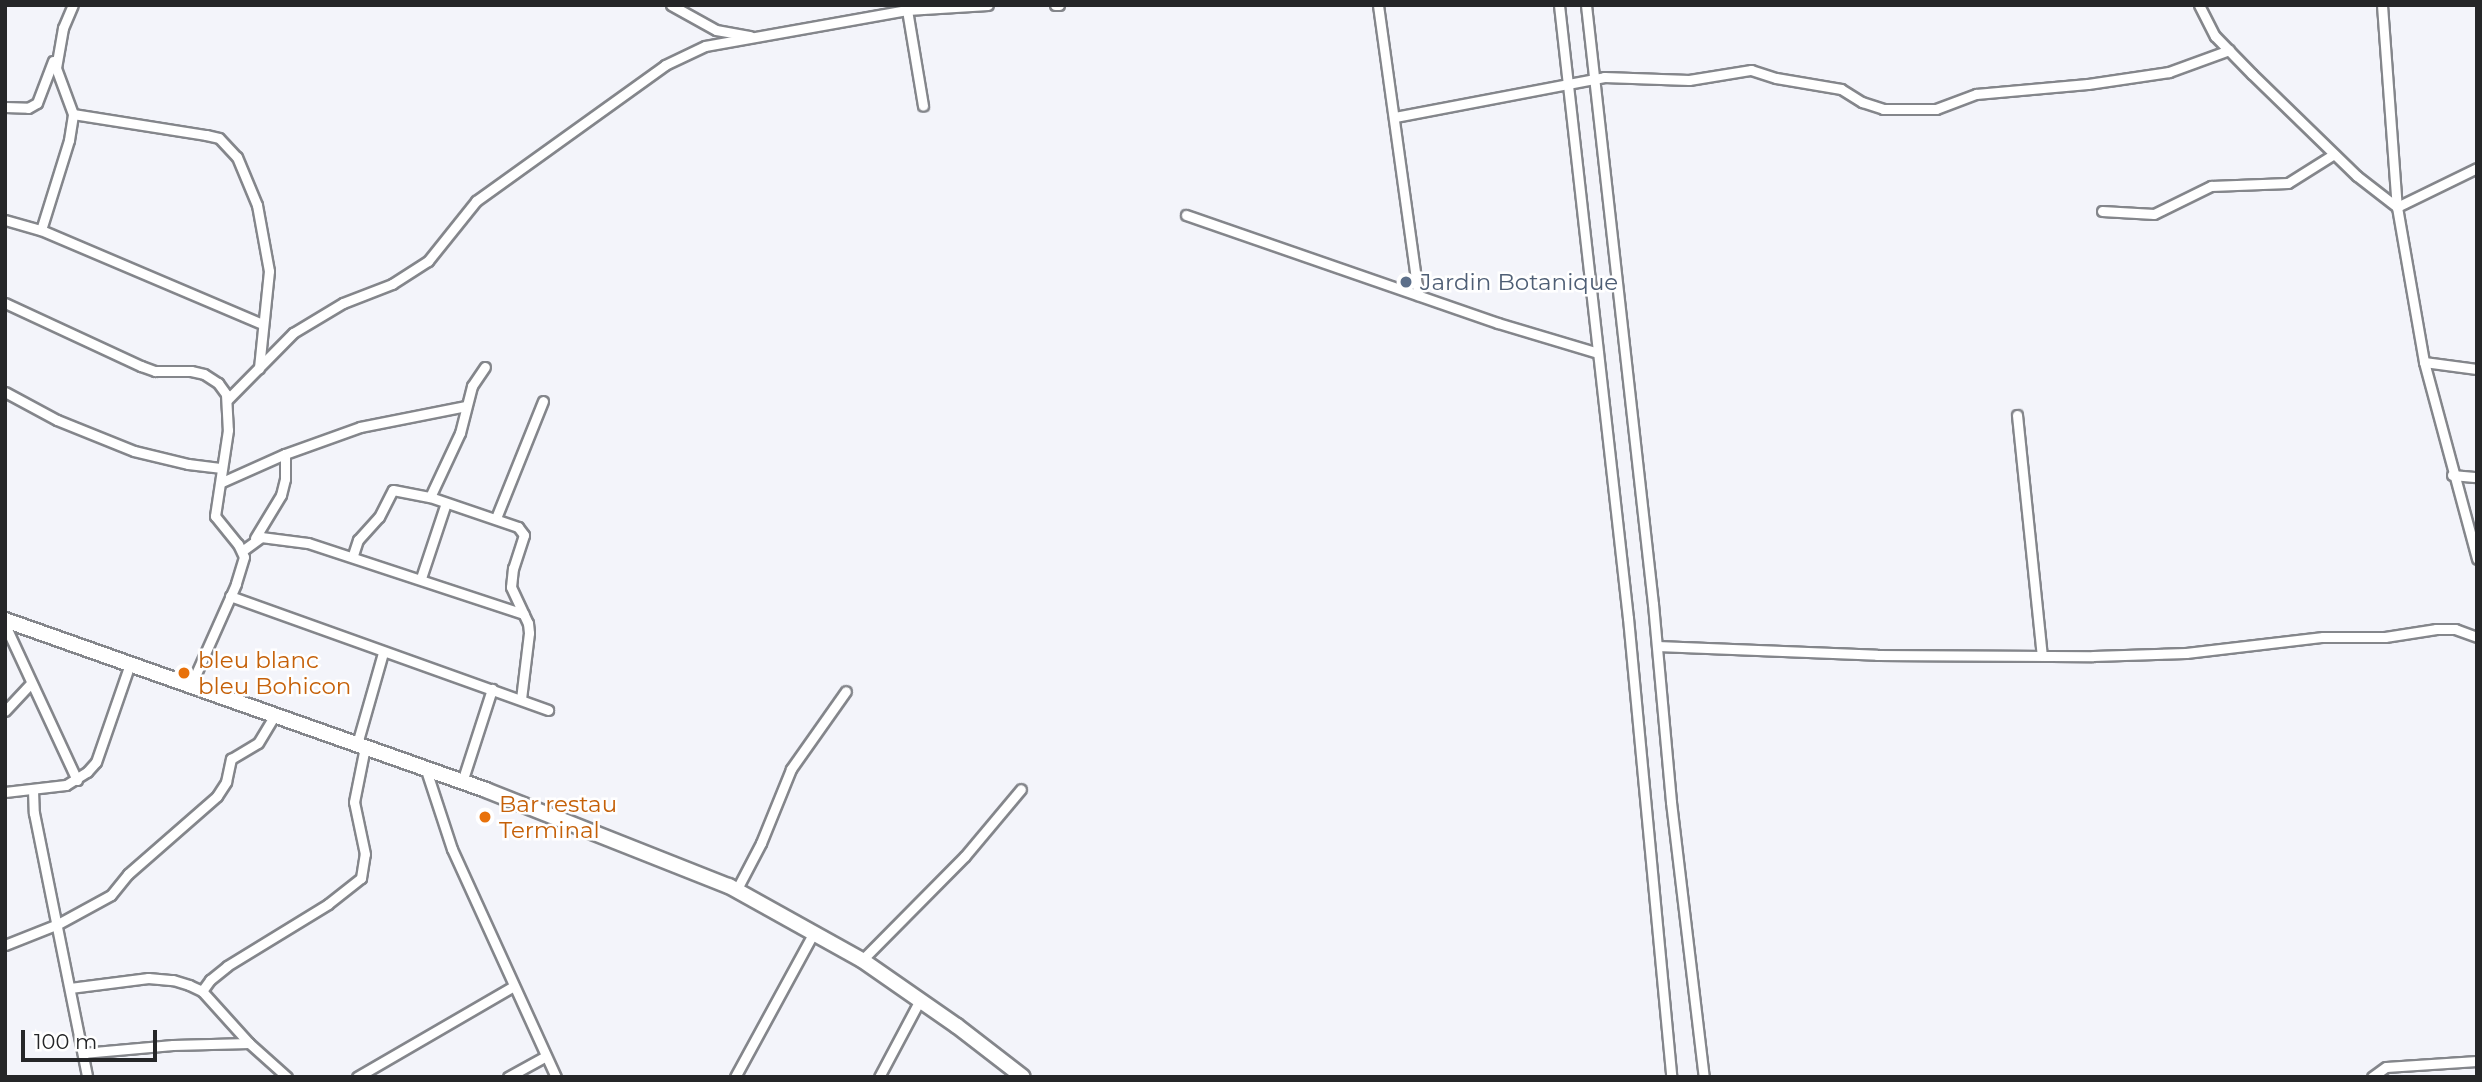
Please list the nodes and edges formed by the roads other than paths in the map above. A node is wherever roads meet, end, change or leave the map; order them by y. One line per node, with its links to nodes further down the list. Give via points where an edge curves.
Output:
1 (73, 5): 12 (street)
2 (671, 5): 10 (street, via 716,30)
3 (988, 5): 9 (street)
4 (1378, 5): 18 (street)
5 (1559, 5): 14 (street)
6 (1586, 5): 13 (street)
7 (2199, 5): 11 (street, via 2215,36)
8 (2382, 5): 21 (street)
9 (907, 10): 10 (street); 15 (street)
10 (761, 37): 32 (street, via 705,46 665,65 476,201 428,261 293,333)
11 (2229, 50): 13 (street, via 2169,72 1976,94 1928,109 1882,108 1841,89 1751,71 1689,80); 19 (street)
12 (56, 52): 16 (street, via 37,103 28,108); 17 (street, via 56,68)
13 (1596, 79): 14 (street); 56 (street)
14 (1568, 84): 18 (street); 29 (street)
15 (923, 106)
16 (5, 107)
17 (73, 114): 25 (street); 28 (street, via 206,135 228,145 257,205 264,236 269,288)
18 (1395, 117): 26 (street)
19 (2334, 154): 21 (street); 22 (street, via 2288,183 2211,186 2154,214)
20 (2477, 168): 21 (street)
21 (2397, 207): 30 (street)
22 (2102, 211)
23 (1186, 215): 26 (street)
24 (5, 220): 25 (street)
25 (41, 230): 28 (street)
26 (1418, 295): 29 (street)
27 (5, 303): 35 (street, via 155,371 204,374 218,383)
28 (262, 324): 32 (street)
29 (1598, 353): 96 (street)
30 (2424, 362): 33 (street); 41 (street)
31 (485, 367): 37 (street)
32 (259, 368): 35 (street)
33 (2477, 369)
34 (5, 392): 40 (street, via 134,451)
35 (228, 399): 40 (street, via 228,430)
36 (543, 401): 46 (street)
37 (466, 406): 39 (street, via 360,427); 44 (street, via 460,433)
38 (2017, 415): 58 (street)
39 (285, 454): 43 (street); 47 (street, via 281,495)
40 (220, 468): 43 (street)
41 (2452, 475): 42 (street); 50 (street)
42 (2477, 477)
43 (222, 482): 48 (street, via 216,521)
44 (430, 497): 45 (street); 49 (street, via 393,489)
45 (446, 503): 46 (street); 51 (street)
46 (496, 518): 53 (street, via 518,527 524,535 511,578)
47 (256, 538): 48 (street); 49 (street, via 269,536)
48 (242, 551): 52 (street, via 243,565)
49 (353, 555): 51 (street)
50 (2477, 559)
51 (421, 578): 53 (street)
52 (230, 596): 57 (street); 61 (street)
53 (524, 614): 64 (street, via 529,633)
54 (6, 625): 59 (main road); 60 (street)
55 (2477, 637): 58 (street, via 2455,629 2436,629 2186,653)
56 (1657, 646): 58 (street); 97 (street)
57 (383, 653): 62 (street); 68 (street)
58 (2042, 656)
59 (130, 664): 61 (main road); 70 (street, via 96,762)
60 (32, 683): 66 (street); 70 (street)
61 (191, 685): 67 (main road)
62 (492, 689): 64 (street); 71 (street)
63 (846, 691): 75 (street, via 791,769)
64 (521, 699): 65 (street)
65 (548, 709)
66 (5, 711)
67 (275, 715): 68 (main road); 76 (street, via 258,743 231,759 223,790 202,813 128,874 111,895)
68 (361, 746): 69 (main road); 82 (street, via 354,802 365,854 361,878 328,904 227,966)
69 (426, 770): 71 (main road); 80 (street, via 452,849)
70 (77, 780): 73 (street)
71 (462, 782): 75 (main road)
72 (1021, 789): 79 (street, via 965,856)
73 (33, 790): 74 (street); 76 (street)
74 (5, 792)
75 (737, 889): 77 (main road)
76 (58, 924): 78 (street); 81 (street)
77 (814, 932): 79 (main road); 93 (street)
78 (5, 945)
79 (862, 960): 83 (main road)
80 (514, 986): 86 (street); 90 (street)
81 (70, 988): 82 (street, via 148,978 173,980); 85 (street)
82 (202, 991): 84 (street)
83 (920, 1000): 94 (street); 95 (main road)
84 (249, 1044): 85 (street); 89 (street)
85 (83, 1053): 88 (street)
86 (546, 1056): 91 (street); 92 (street)
87 (2477, 1061): 98 (street, via 2386,1067)
88 (87, 1077)
89 (287, 1077)
90 (357, 1077)
91 (508, 1077)
92 (556, 1077)
93 (735, 1077)
94 (879, 1077)
95 (1023, 1077)
96 (1671, 1077)
97 (1704, 1077)
98 (2372, 1077)

